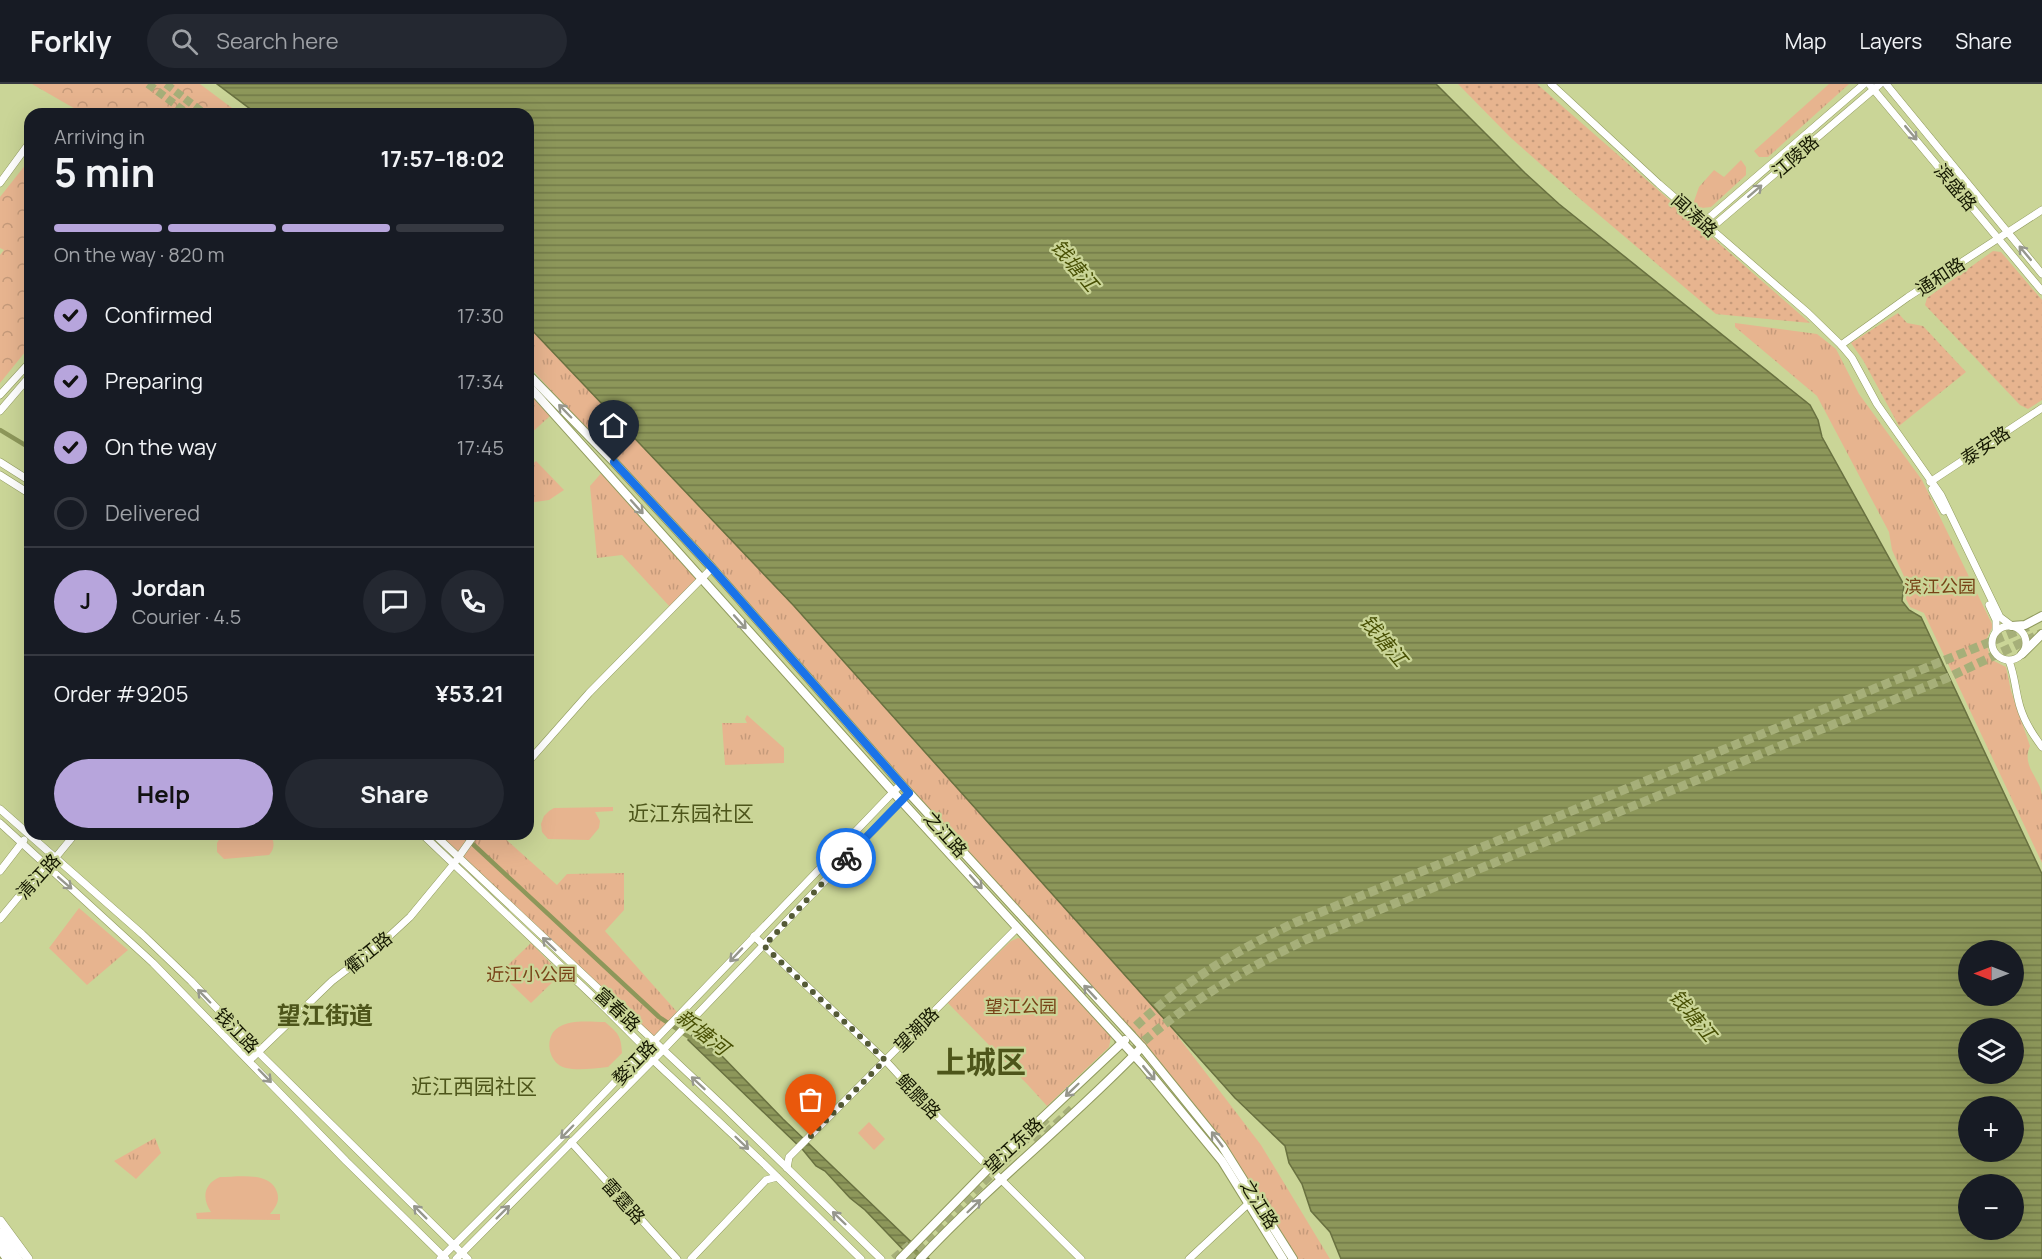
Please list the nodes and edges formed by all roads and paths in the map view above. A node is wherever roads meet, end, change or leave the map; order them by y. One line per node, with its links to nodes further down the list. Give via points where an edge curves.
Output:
1 (1864, 84): 9 (main road, 江陵路)
2 (1880, 84): 5 (main road, 江陵路)
3 (1886, 84): 11 (main road, 滨盛路)
4 (1553, 85): 9 (main road, 闻涛路)
5 (1871, 86): 10 (main road, 江陵路, one-way to 5); 12 (main road, 滨盛路, one-way to 12)
6 (24, 150): 7 (main road)
7 (0, 183)
8 (2042, 210): 11 (main road, 通和路)
9 (1704, 222): 10 (main road, 闻涛路)
10 (1710, 229): 15 (main road, 闻涛路)
11 (2007, 232): 12 (main road, 通和路); 13 (main road, 滨盛路, one-way to 11)
12 (1999, 238): 14 (main road, 滨盛路); 15 (main road, 通和路)
13 (2042, 274)
14 (2042, 291)
15 (1841, 345): 26 (main road, 闻涛路, via 1880,417)
16 (24, 369): 20 (main road)
17 (534, 380): 28 (main road, 之江路, one-way to 17)
18 (24, 383): 22 (main road)
19 (534, 392): 29 (main road, 之江路, one-way to 29)
20 (0, 395)
21 (2042, 408): 26 (main road, 泰安路)
22 (0, 411)
23 (0, 462): 25 (main road)
24 (0, 475): 27 (main road)
25 (24, 477)
26 (1930, 482): 31 (main road, 闻涛路, via 1941,495 2000,617); 32 (main road, 闻涛路, via 1991,609)
27 (24, 490)
28 (712, 568): 29 (main road); 40 (main road, 之江路)
29 (701, 578): 39 (main road); 41 (main road, 之江路, one-way to 41)
30 (2042, 616): 31 (main road, via 2025,625)
31 (2012, 626): 32 (main road); 34 (main road, 闻涛路, via 2025,638)
32 (1996, 631): 35 (main road, 闻涛路, via 1992,648 1998,657)
33 (2042, 634): 34 (main road)
34 (2022, 654): 35 (main road); 36 (main road, 闻涛路, via 2017,670 2019,688)
35 (2009, 661): 36 (main road, 闻涛路, via 2022,714)
36 (2034, 732): 37 (main road, 闻涛路); 38 (main road, 闻涛路)
37 (2042, 740)
38 (2042, 747)
39 (534, 755)
40 (901, 784): 41 (main road, 婺江路); 42 (main road, 之江路)
41 (894, 793): 43 (main road, 之江路); 61 (main road, 婺江路)
42 (909, 793): 43 (main road, 婺江路); 63 (main road, 之江路, one-way to 42)
43 (902, 801): 60 (main road, 之江路, one-way to 60); 62 (main road, 婺江路)
44 (0, 809): 46 (main road, 钱江路)
45 (0, 823): 53 (main road, 钱江路)
46 (24, 829)
47 (24, 839): 53 (main road, 清江路)
48 (37, 840): 54 (main road, 钱江路)
49 (70, 840): 54 (main road, 清江路)
50 (428, 840): 57 (main road, 富春路)
51 (440, 840): 55 (main road, 富春路)
52 (471, 840): 55 (main road, 衢江路)
53 (22, 842): 56 (main road, 钱江路); 58 (main road, 清江路)
54 (56, 857): 56 (main road, 清江路); 69 (main road, 钱江路, one-way to 54, via 150,942)
55 (458, 857): 57 (main road, 衢江路); 64 (main road, 富春路, one-way to 55)
56 (45, 865): 59 (main road, 清江路); 71 (main road, 钱江路, one-way to 71, via 136,946)
57 (453, 865): 67 (main road, 富春路); 69 (main road, 衢江路, via 410,917 332,981)
58 (0, 871)
59 (0, 919)
60 (1017, 928): 65 (main road, 之江路); 73 (main road, 望潮路)
61 (754, 936): 62 (main road, 鲲鹏路); 64 (main road, 婺江路, one-way to 64)
62 (764, 946): 68 (main road, 婺江路); 73 (main road, 鲲鹏路)
63 (1130, 1035): 65 (main road, 望江东路); 66 (main road, 之江路)
64 (653, 1042): 67 (main road, 婺江路); 68 (main road, 富春路)
65 (1122, 1044): 70 (main road, 之江路); 77 (main road, 望江东路, one-way to 77)
66 (1142, 1047): 70 (main road, 望江东路); 104 (main road, 之江路, one-way to 66, via 1222,1146)
67 (646, 1049): 72 (main road, 富春路); 88 (main road, 婺江路, one-way to 88)
68 (663, 1050): 72 (main road, 婺江路); 76 (main road, 富春路, one-way to 68)
69 (259, 1053): 71 (main road, 衢江路); 88 (main road, 钱江路, one-way to 69)
70 (1134, 1055): 81 (main road, 望江东路); 83 (main road, 之江路, one-way to 83, via 1210,1146)
71 (250, 1060): 91 (main road, 钱江路, one-way to 91)
72 (653, 1060): 74 (main road, 婺江路); 78 (main road, 富春路, one-way to 78)
73 (885, 1060): 75 (main road, 望潮路); 77 (main road, 鲲鹏路)
74 (571, 1142): 90 (main road, 婺江路, one-way to 74); 95 (main road, 雷霆路)
75 (791, 1155): 76 (main road); 79 (main road)
76 (777, 1159): 79 (main road, 富春路)
77 (990, 1167): 81 (main road, 鲲鹏路); 99 (main road, 望江东路)
78 (768, 1168): 80 (main road, 富春路); 82 (main road)
79 (787, 1168): 98 (main road, 富春路, one-way to 79)
80 (777, 1177): 82 (main road); 97 (main road, 富春路)
81 (1002, 1179): 100 (main road, 望江东路, one-way to 81); 101 (main road, 鲲鹏路)
82 (766, 1180): 96 (main road)
83 (1249, 1203): 102 (main road); 103 (main road, 之江路)
84 (0, 1221): 93 (highway)
85 (0, 1228): 92 (highway)
86 (0, 1233): 92 (main road)
87 (0, 1240): 89 (highway)
88 (453, 1246): 90 (main road, 钱江路); 91 (main road, 婺江路)
89 (5, 1255)
90 (458, 1256): 94 (main road, 钱江路)
91 (443, 1258)
92 (20, 1259)
93 (28, 1259)
94 (468, 1259)
95 (677, 1259)
96 (691, 1259)
97 (861, 1259)
98 (881, 1259)
99 (901, 1259)
100 (920, 1259)
101 (1081, 1259)
102 (1189, 1259)
103 (1283, 1259)
104 (1293, 1259)

